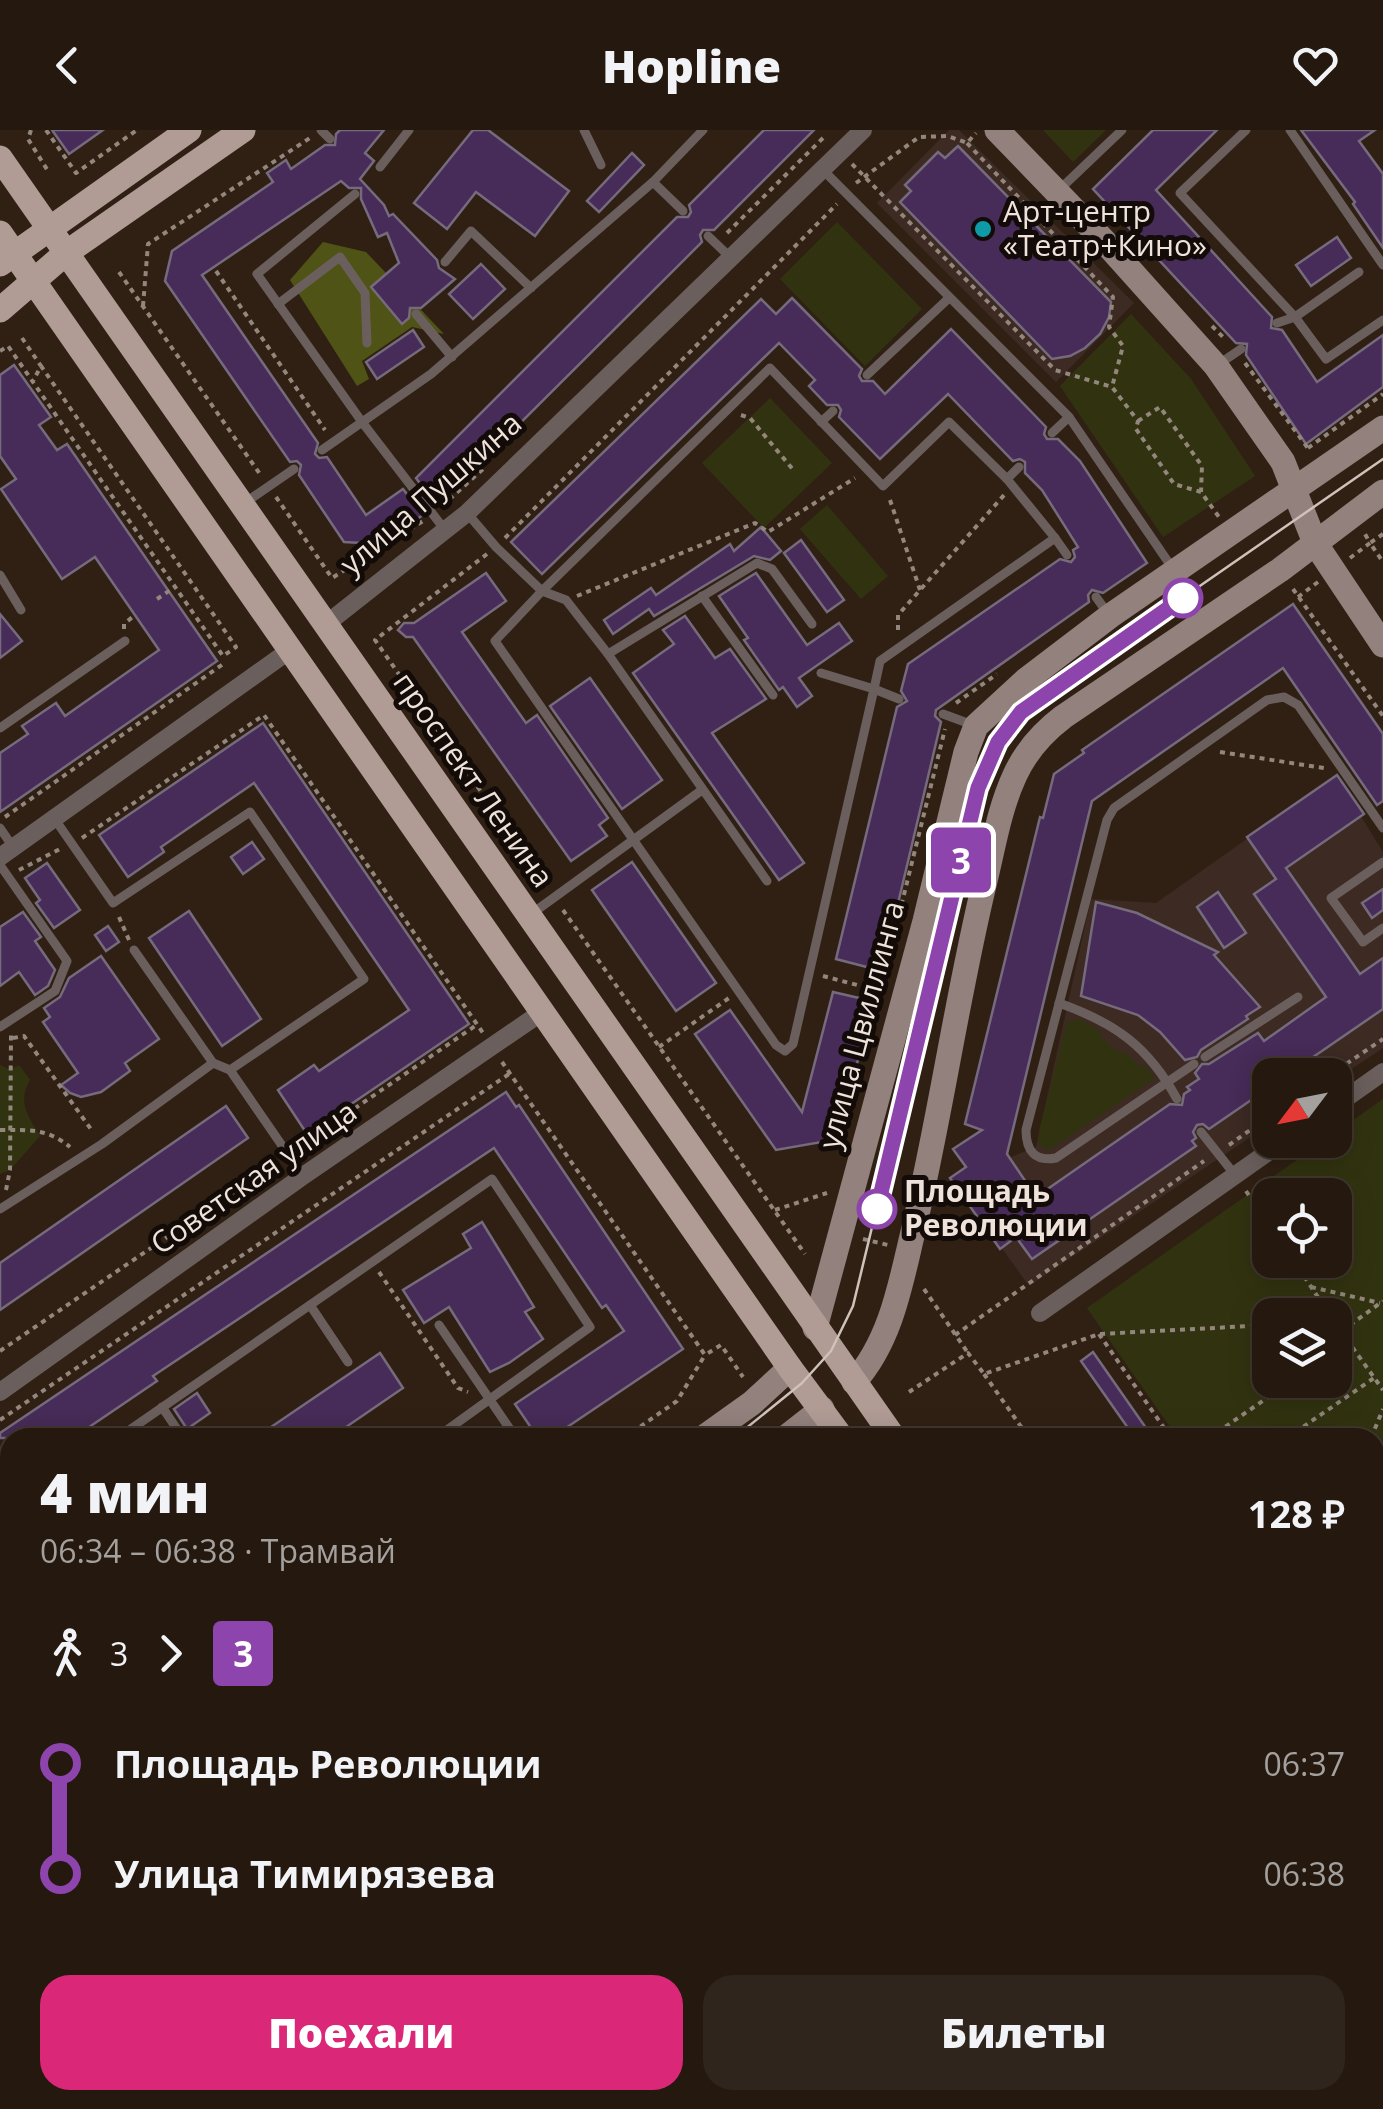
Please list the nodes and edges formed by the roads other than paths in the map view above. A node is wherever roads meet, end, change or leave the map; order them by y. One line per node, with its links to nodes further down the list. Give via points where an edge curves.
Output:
1 (189, 130): 21 (main road)
2 (243, 130): 23 (main road)
3 (321, 130): 12 (lane)
4 (409, 130): 15 (lane)
5 (584, 130): 14 (lane)
6 (703, 130): 17 (lane)
7 (863, 130): 16 (street, улица Пушкина)
8 (997, 130): 18 (main road)
9 (1122, 130): 18 (lane)
10 (1290, 130): 25 (lane)
11 (1243, 131): 33 (lane, via 1180,193)
12 (330, 140)
13 (0, 158): 21 (main road, проспект Ленина)
14 (600, 166)
15 (380, 167)
16 (821, 168): 29 (lane); 54 (street, улица Пушкина, via 718,245)
17 (653, 182): 20 (lane); 28 (lane)
18 (1057, 192): 39 (main road)
19 (355, 194): 30 (lane, via 257,274)
20 (683, 211)
21 (49, 228): 22 (main road); 23 (main road, проспект Ленина)
22 (5, 250): 27 (main road)
23 (66, 253): 27 (main road); 53 (main road, проспект Ленина)
24 (446, 262): 28 (lane, via 471,231)
25 (1383, 265)
26 (1358, 272): 33 (lane)
27 (34, 281): 31 (main road); 68 (main road)
28 (530, 288): 38 (lane)
29 (950, 298): 40 (lane); 42 (lane)
30 (278, 304): 36 (lane, via 340,257 365,293); 43 (lane)
31 (0, 310)
32 (416, 314): 38 (lane)
33 (1295, 316): 34 (lane, via 1326,359); 35 (lane)
34 (1383, 320)
35 (1277, 323)
36 (367, 343)
37 (1242, 348): 39 (lane)
38 (452, 356): 43 (lane)
39 (1216, 366): 51 (main road, via 1282,462)
40 (868, 375)
41 (833, 410): 44 (lane)
42 (1069, 417): 46 (lane); 59 (lane)
43 (362, 422): 47 (lane); 55 (lane)
44 (821, 422): 50 (lane, via 883,486 950,422); 61 (lane, via 770,368)
45 (1383, 428): 51 (main road, улица Цвиллинга)
46 (1052, 434)
47 (322, 450)
48 (1019, 467): 50 (lane)
49 (294, 469): 53 (lane)
50 (1010, 482): 56 (lane)
51 (1293, 489): 57 (main road); 59 (main road, улица Цвиллинга)
52 (1383, 492): 57 (main road)
53 (242, 505): 65 (main road, проспект Ленина)
54 (467, 513): 55 (street, улица Пушкина); 61 (lane)
55 (445, 530): 65 (street, улица Пушкина)
56 (1054, 538): 58 (lane); 71 (lane, via 880,662)
57 (1315, 542): 67 (main road); 112 (main road, via 1062,717 1019,766 977,917 909,1250 886,1330 873,1361)
58 (1066, 555)
59 (1174, 572): 75 (main road, улица Цвиллинга, via 1104,607)
60 (0, 575): 63 (lane)
61 (542, 591): 69 (lane, via 566,600); 81 (lane, via 496,641)
62 (702, 596): 64 (lane, via 757,563 772,569); 69 (lane); 72 (lane)
63 (21, 610)
64 (812, 624)
65 (326, 626): 68 (main road, улица Пушкина); 86 (main road, проспект Ленина)
66 (124, 641): 76 (lane)
67 (1383, 645)
68 (290, 650): 78 (street, улица Пушкина); 91 (main road)
69 (608, 654): 77 (lane)
70 (821, 673): 71 (lane)
71 (874, 689): 73 (lane); 81 (lane, via 793,1044 785,1051)
72 (773, 695)
73 (899, 698)
74 (943, 714): 75 (lane)
75 (976, 726): 109 (main road, улица Цвиллинга)
76 (0, 728)
77 (702, 790): 81 (lane); 85 (lane)
78 (54, 818): 82 (street, улица Пушкина); 96 (lane, via 113,903 250,812 364,978)
79 (0, 828): 82 (lane)
80 (1383, 828): 90 (lane, via 1298,705 1284,697 1267,700 1114,808)
81 (633, 839): 86 (lane)
82 (7, 852)
83 (1383, 862): 87 (lane, via 1332,898 1363,942)
84 (0, 865): 92 (lane, via 67,961 55,991)
85 (766, 881)
86 (528, 916): 109 (main road, проспект Ленина)
87 (1383, 928)
88 (134, 950): 94 (lane)
89 (1298, 997): 93 (lane)
90 (1059, 1003): 98 (lane, via 1112,1026); 98 (lane, via 1026,1130 1032,1154 1056,1158)
91 (542, 1012): 104 (street, Советская улица); 111 (main road)
92 (5, 1023)
93 (1205, 1057)
94 (213, 1063): 96 (lane); 105 (lane)
95 (1194, 1064): 98 (lane)
96 (230, 1070): 104 (lane)
97 (1383, 1072): 99 (street)
98 (1168, 1082): 100 (lane)
99 (1352, 1094)
100 (1177, 1099)
101 (1201, 1132): 103 (lane)
102 (1259, 1158): 103 (street)
103 (1234, 1175): 107 (street)
104 (304, 1176): 113 (street, Советская улица)
105 (2, 1209)
106 (310, 1305): 110 (lane); 114 (lane, via 492,1179 590,1327); 115 (lane)
107 (1040, 1313)
108 (439, 1325): 114 (lane)
109 (815, 1328): 111 (main road, улица Цвиллинга); 112 (main road, проспект Ленина)
110 (348, 1362)
111 (790, 1368): 116 (main road); 121 (main road, улица Цвиллинга)
112 (854, 1382): 116 (main road); 124 (main road, проспект Ленина)
113 (0, 1392)
114 (490, 1400): 119 (lane); 120 (lane)
115 (162, 1407): 117 (lane); 118 (lane)
116 (822, 1409): 122 (main road); 123 (main road)
117 (132, 1428)
118 (176, 1428)
119 (450, 1428)
120 (509, 1428)
121 (717, 1428)
122 (798, 1428)
123 (835, 1428)
124 (887, 1428)

